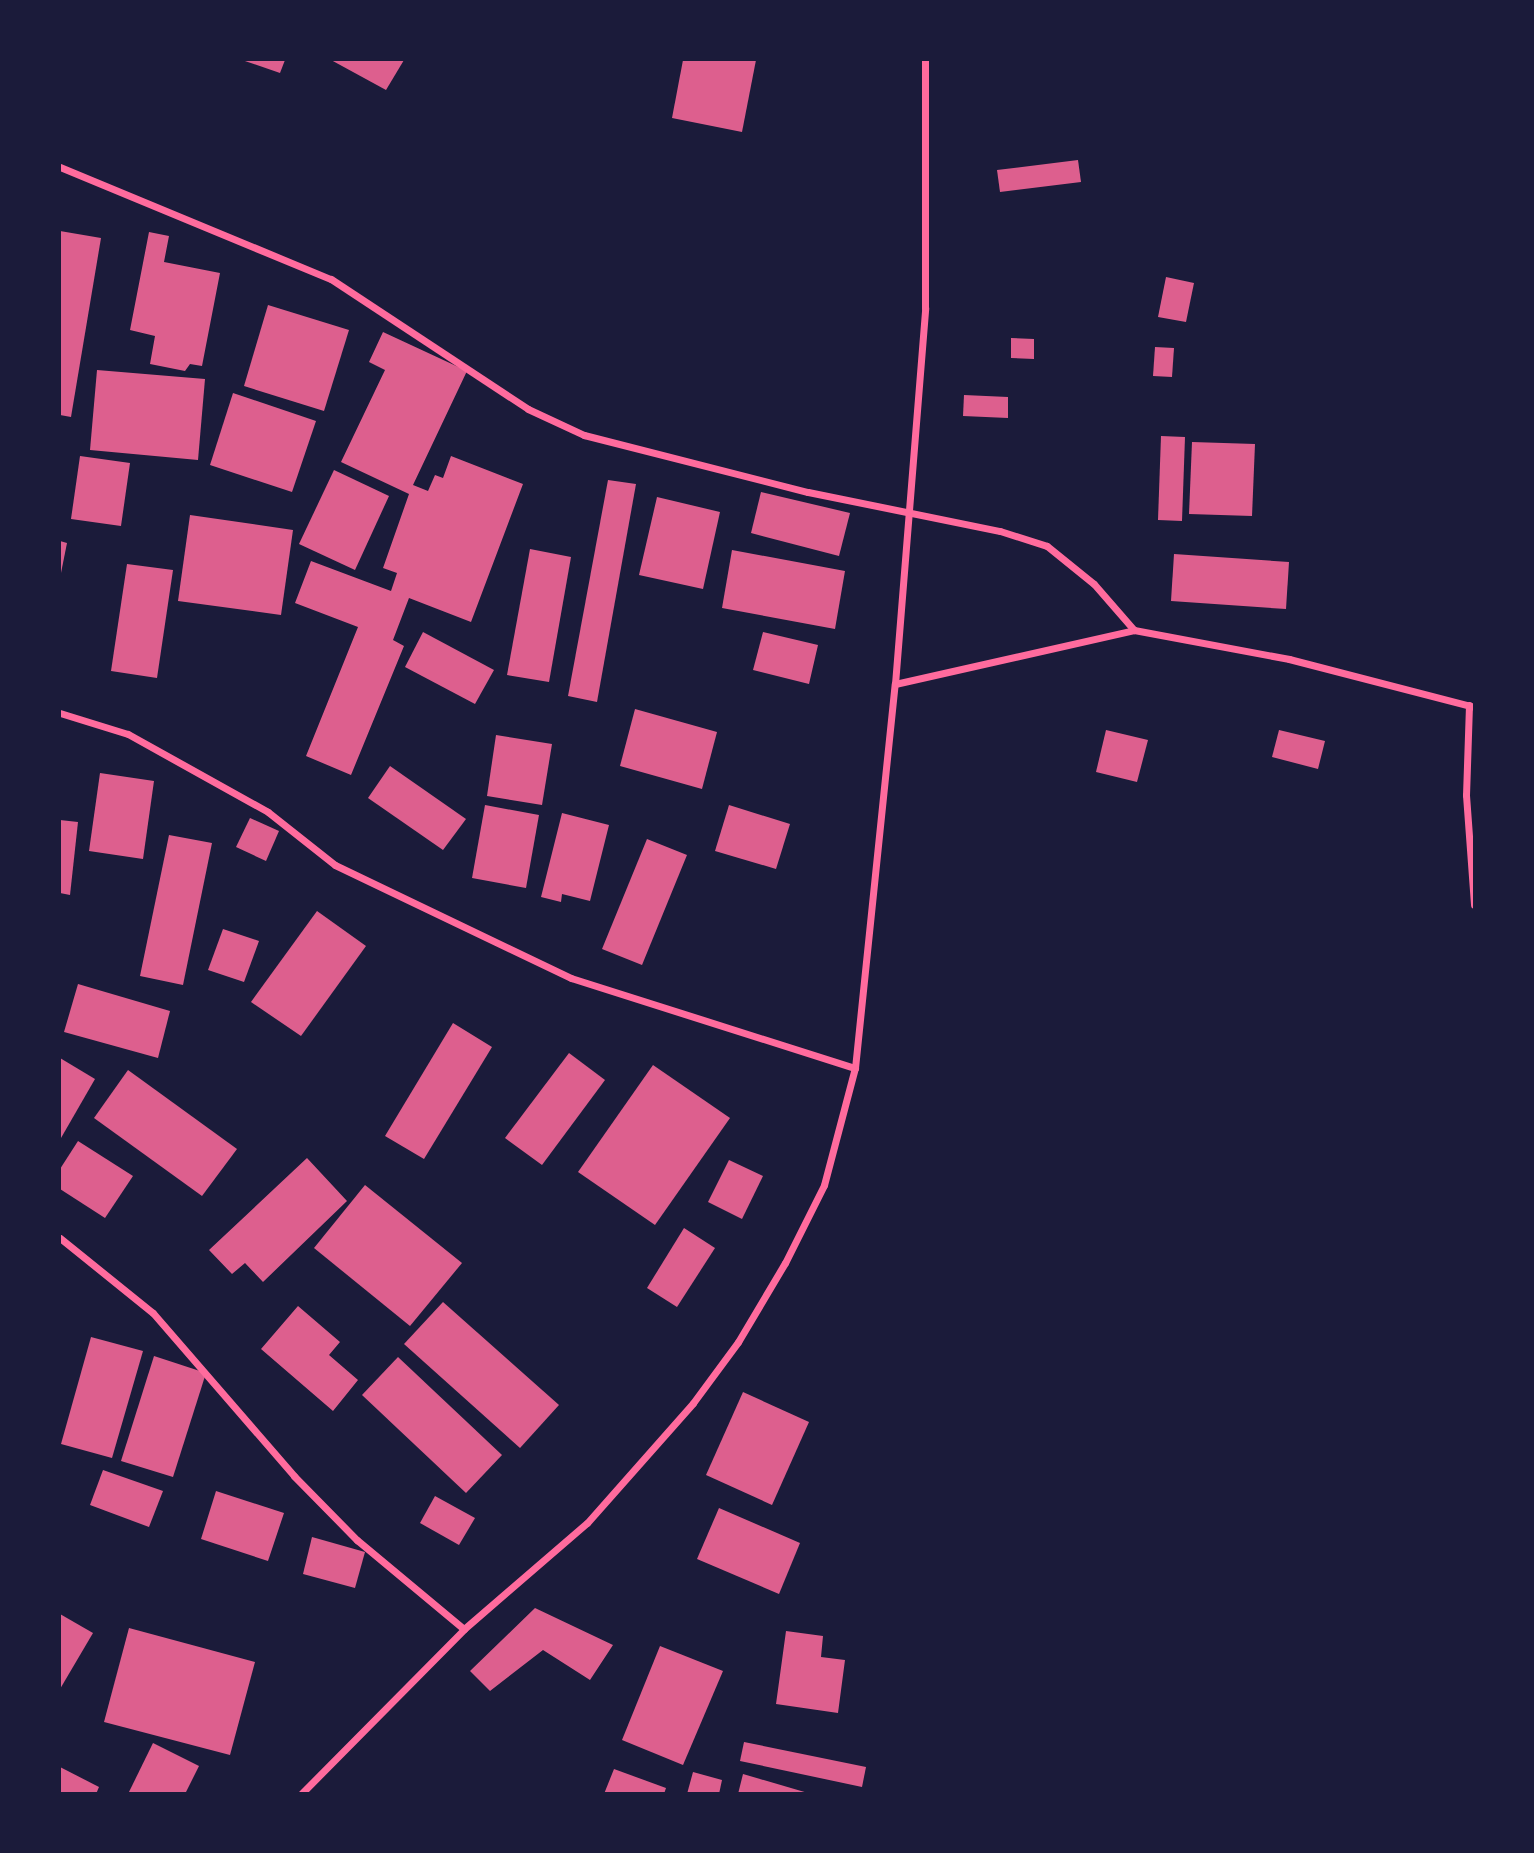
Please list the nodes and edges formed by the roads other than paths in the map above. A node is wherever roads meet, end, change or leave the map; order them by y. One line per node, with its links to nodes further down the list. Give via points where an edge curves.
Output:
1 (925, 60): 3 (street, via 925,308)
2 (60, 167): 3 (street, via 331,279 528,409 584,435 808,492)
3 (910, 511): 4 (street, via 1047,546 1094,584); 5 (street)
4 (1134, 630): 5 (street); 6 (street, via 1289,659)
5 (895, 684): 9 (street)
6 (1472, 706): 8 (street, via 1466,795)
7 (60, 713): 9 (street, via 128,734 268,812 335,865 572,978)
8 (1475, 905)
9 (855, 1068): 11 (street, via 824,1185 738,1342 693,1403 587,1522)
10 (60, 1238): 11 (street, via 153,1313 357,1541)
11 (464, 1629): 12 (street)
12 (301, 1794)

